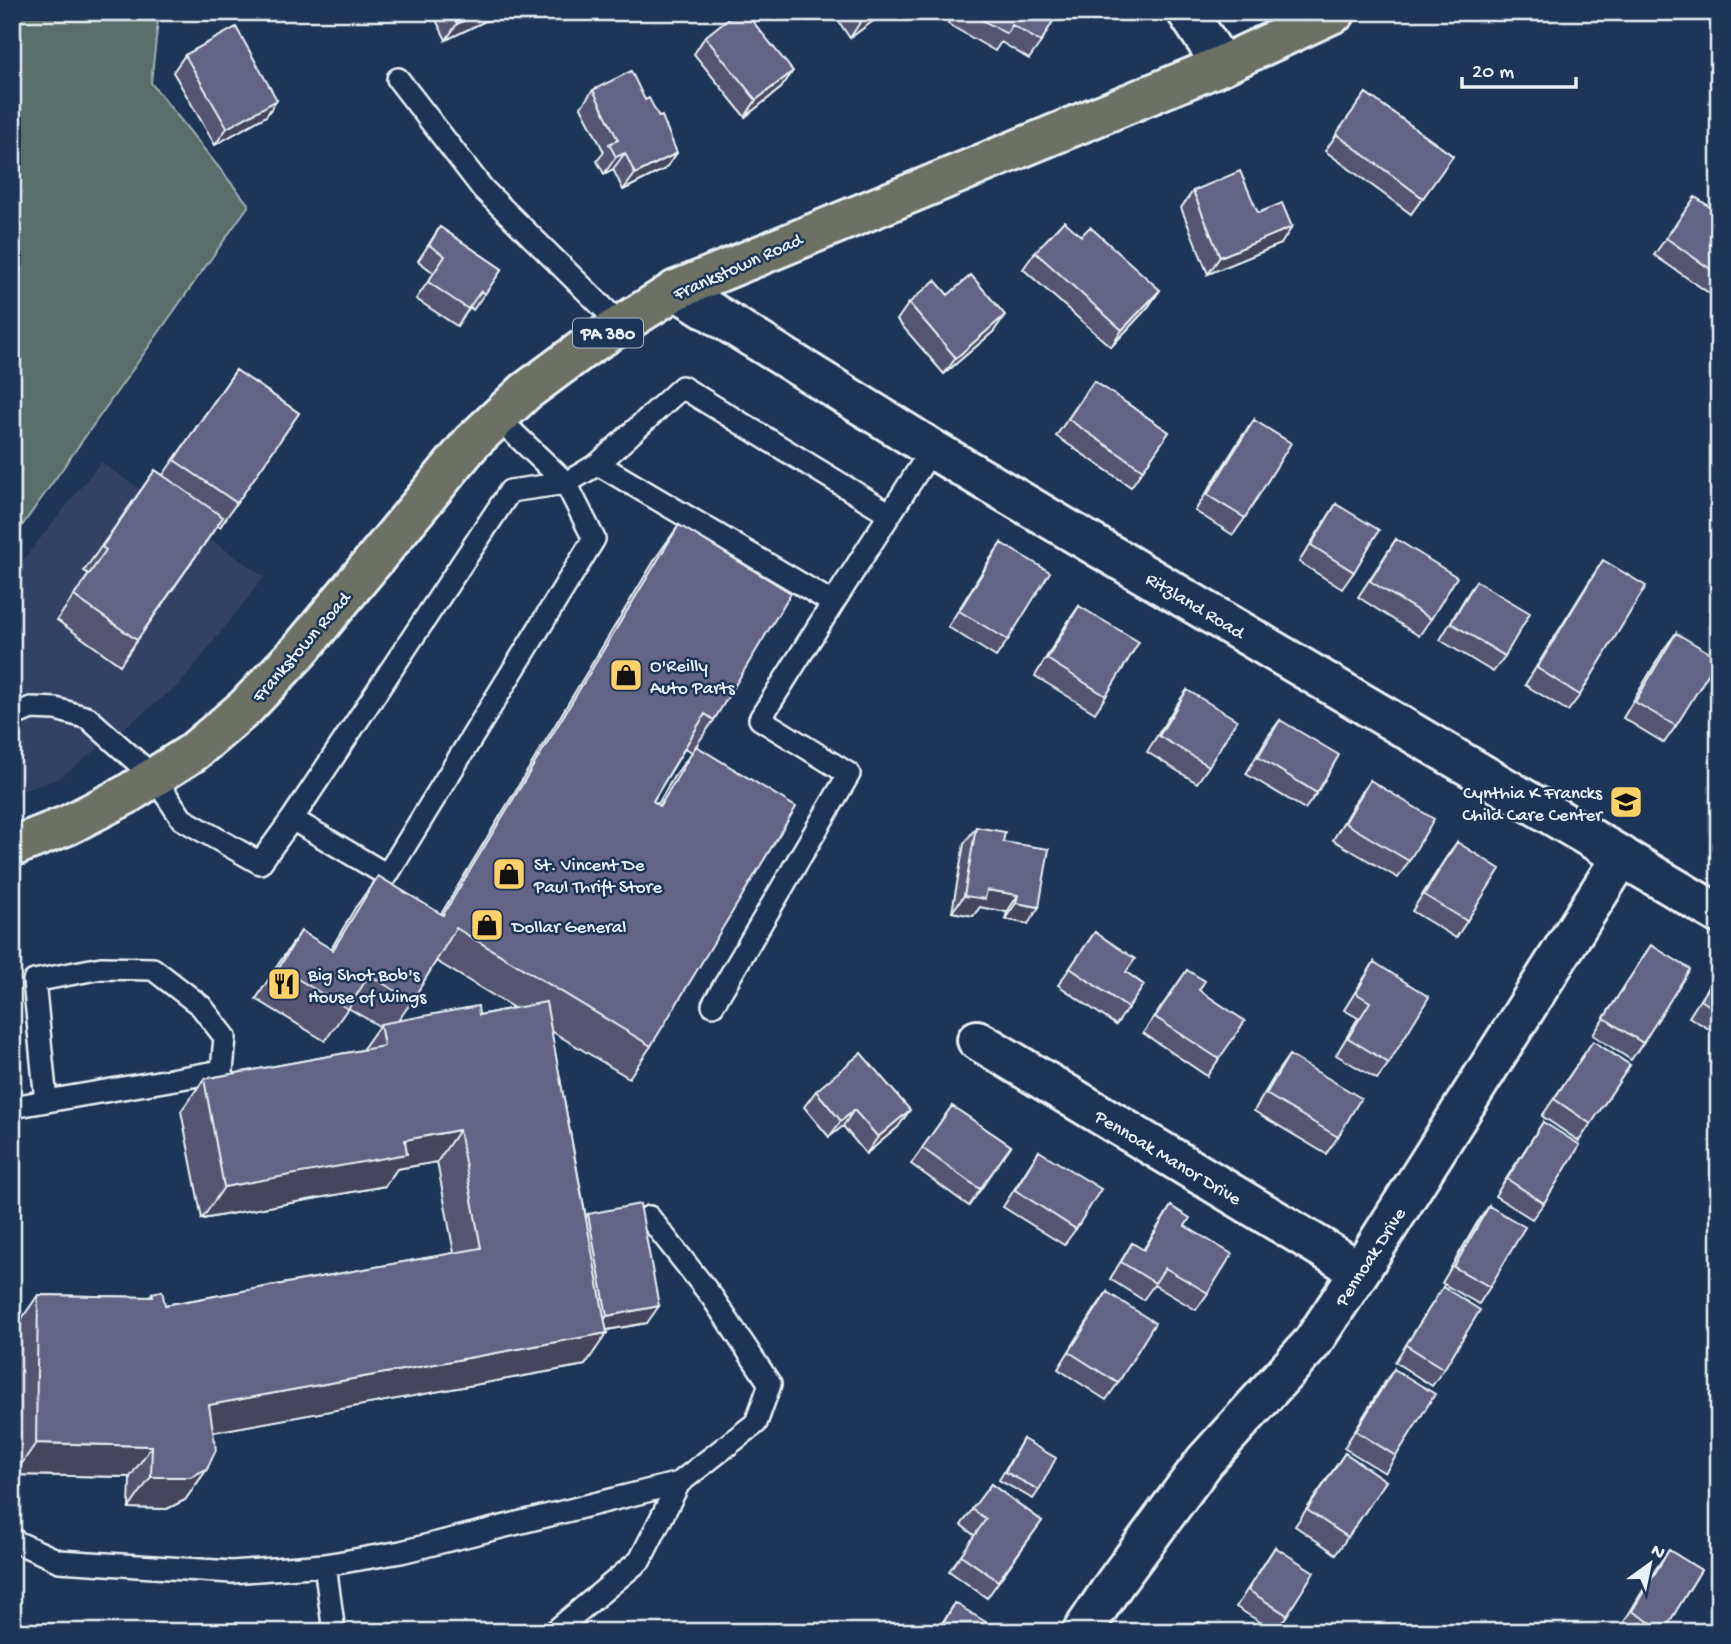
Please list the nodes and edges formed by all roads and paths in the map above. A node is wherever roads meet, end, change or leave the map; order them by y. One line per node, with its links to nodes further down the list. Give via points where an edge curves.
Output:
1 (1187, 12): 3 (street)
2 (1336, 12): 3 (main road, Frankstown Road / PA 380)
3 (1222, 65): 5 (main road, Frankstown Road / PA 380)
4 (398, 79): 6 (lane, via 483,188)
5 (676, 290): 6 (main road, Frankstown Road / PA 380); 8 (street, Ritzland Road)
6 (621, 325): 7 (main road, Frankstown Road / PA 380, via 525,391)
7 (498, 418): 10 (lane); 14 (main road, Frankstown Road / PA 380, via 472,442 300,650 246,707 192,753)
8 (932, 449): 11 (lane); 17 (street, Ritzland Road)
9 (598, 464): 10 (lane); 11 (lane, via 682,387); 12 (lane)
10 (566, 483): 15 (lane, via 510,491); 15 (lane, via 594,540 387,875)
11 (890, 514): 12 (lane)
12 (833, 603): 19 (lane, via 760,719 849,774)
13 (12, 716): 14 (lane, via 31,708 88,718)
14 (154, 777): 15 (lane, via 182,819 260,863); 16 (main road, Frankstown Road / PA 380, via 68,825)
15 (292, 819)
16 (12, 847)
17 (1622, 856): 18 (street, Ritzland Road); 24 (street, Pennoak Drive)
18 (1719, 914)
19 (713, 1005)
20 (977, 1040): 24 (street, Pennoak Manor Drive)
21 (46, 1101): 21 (lane, via 222,1071 225,1037 201,1006 153,968 101,968 34,981); 22 (lane)
22 (12, 1107)
23 (649, 1217): 25 (lane, via 712,1297 770,1384 756,1423)
24 (1360, 1271): 30 (street, Pennoak Drive, via 1312,1343 1205,1461)
25 (679, 1483): 27 (lane, via 401,1552); 29 (lane, via 640,1560)
26 (12, 1540): 27 (lane, via 59,1561 232,1572)
27 (325, 1565): 28 (lane)
28 (334, 1632)
29 (554, 1632)
30 (1082, 1632)

